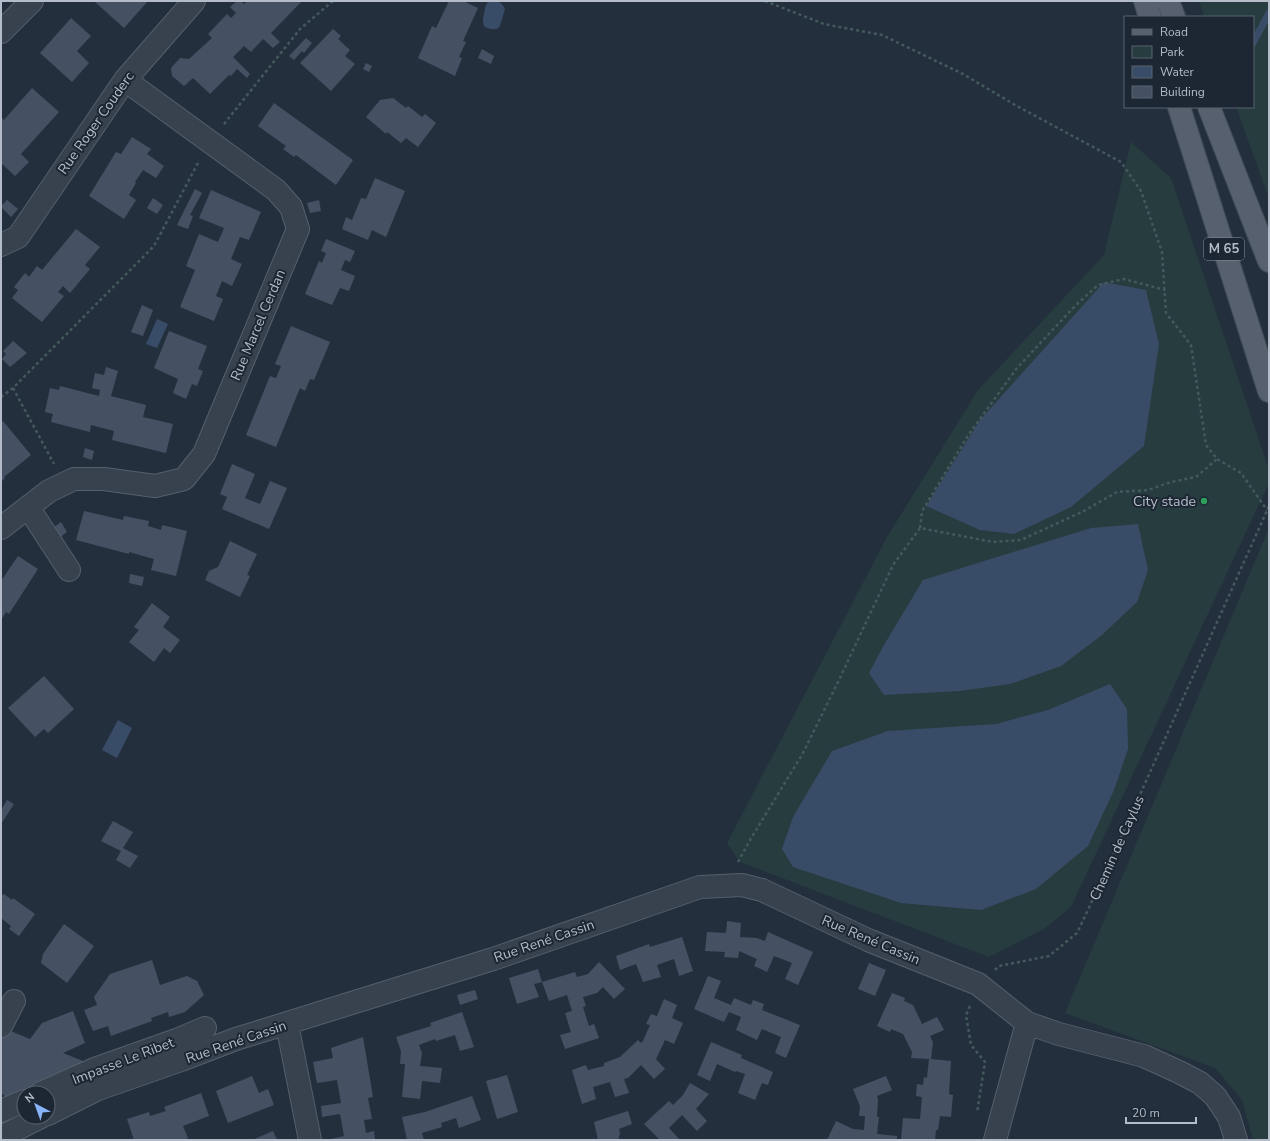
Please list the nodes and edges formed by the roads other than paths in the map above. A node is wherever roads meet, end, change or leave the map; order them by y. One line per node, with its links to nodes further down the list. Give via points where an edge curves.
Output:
1 (32, 1): 7 (street)
2 (194, 1): 8 (street, Rue Roger Couderc)
3 (1145, 1): 5 (main road)
4 (1168, 1): 6 (main road)
5 (1150, 16)
6 (1174, 16)
7 (1, 32)
8 (125, 80): 11 (street, Rue Roger Couderc, via 18,237); 14 (street, Rue Marcel Cerdan, via 276,190 291,206 298,229 204,454 184,479 155,486 104,479 74,479 49,491)
9 (1179, 108): 13 (main road, M 65)
10 (1209, 108): 12 (main road, M 65)
11 (1, 245)
12 (1269, 261)
13 (1269, 391)
14 (28, 507): 15 (street, Rue Marcel Cerdan); 16 (street)
15 (1, 528)
16 (69, 570)
17 (14, 1001): 20 (street)
18 (1026, 1023): 19 (street, Rue René Cassin, via 978,984 868,940 762,890 742,885 726,885 700,887 493,959); 29 (street); 30 (street, via 1144,1056 1200,1083 1214,1096 1229,1117)
19 (287, 1024): 24 (street, Rue René Cassin, via 236,1039 98,1089); 28 (street)
20 (1, 1026)
21 (205, 1028): 22 (street, Impasse Le Ribet, via 179,1040 97,1068)
22 (56, 1086)
23 (16, 1104): 25 (street)
24 (56, 1110)
25 (1, 1111)
26 (25, 1125): 27 (street)
27 (1, 1137)
28 (310, 1140)
29 (995, 1140)
30 (1236, 1140)

